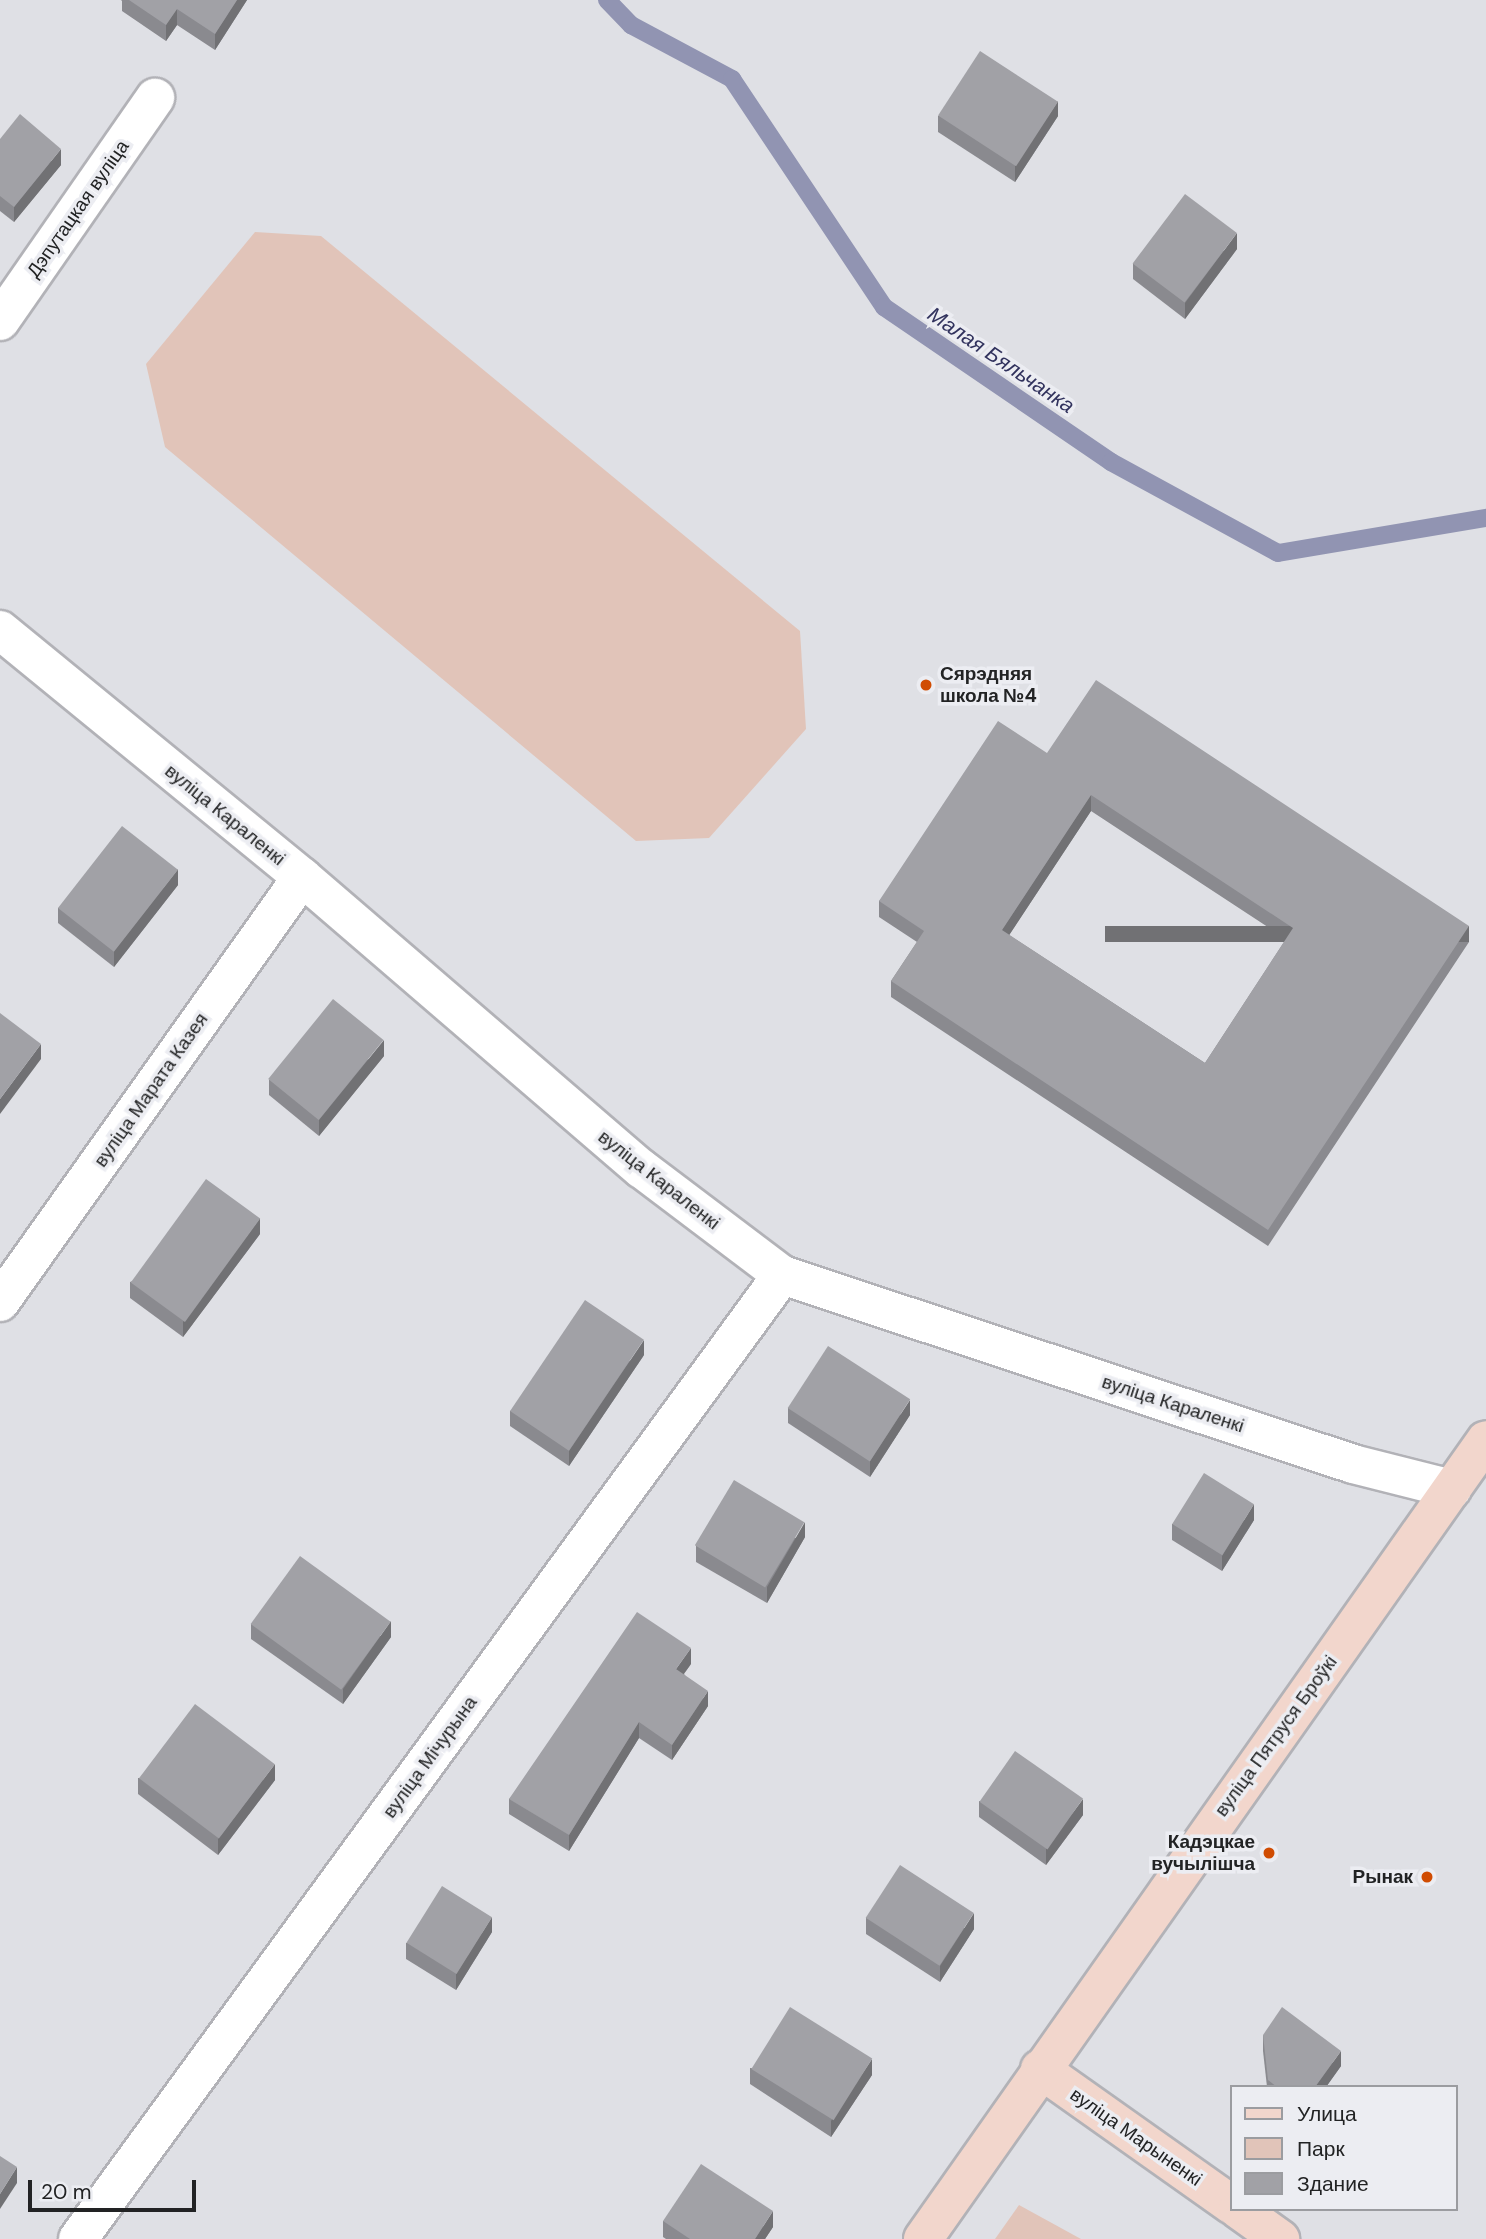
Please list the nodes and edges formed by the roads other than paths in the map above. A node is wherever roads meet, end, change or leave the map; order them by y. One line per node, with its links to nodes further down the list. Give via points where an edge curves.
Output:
1 (155, 97): 2 (street, Дэпутацкая вуліца)
2 (0, 321)
3 (0, 630): 4 (street, вуліца Караленкі)
4 (302, 877): 5 (street, вуліца Караленкі, via 642,1169); 6 (street, вуліца Марата Казея)
5 (782, 1275): 8 (street, вуліца Караленкі, via 1353,1464); 12 (street, вуліца Мічурына)
6 (0, 1302)
7 (1486, 1440): 8 (main road, вуліца Пятруся Броўкі)
8 (1452, 1489): 9 (main road, вуліца Пятруся Броўкі)
9 (1040, 2069): 10 (main road, вуліца Марыненкі); 13 (main road, вуліца Пятруся Броўкі)
10 (1230, 2204)
11 (1241, 2211): 14 (main road)
12 (78, 2239)
13 (923, 2239)
14 (1280, 2239)

